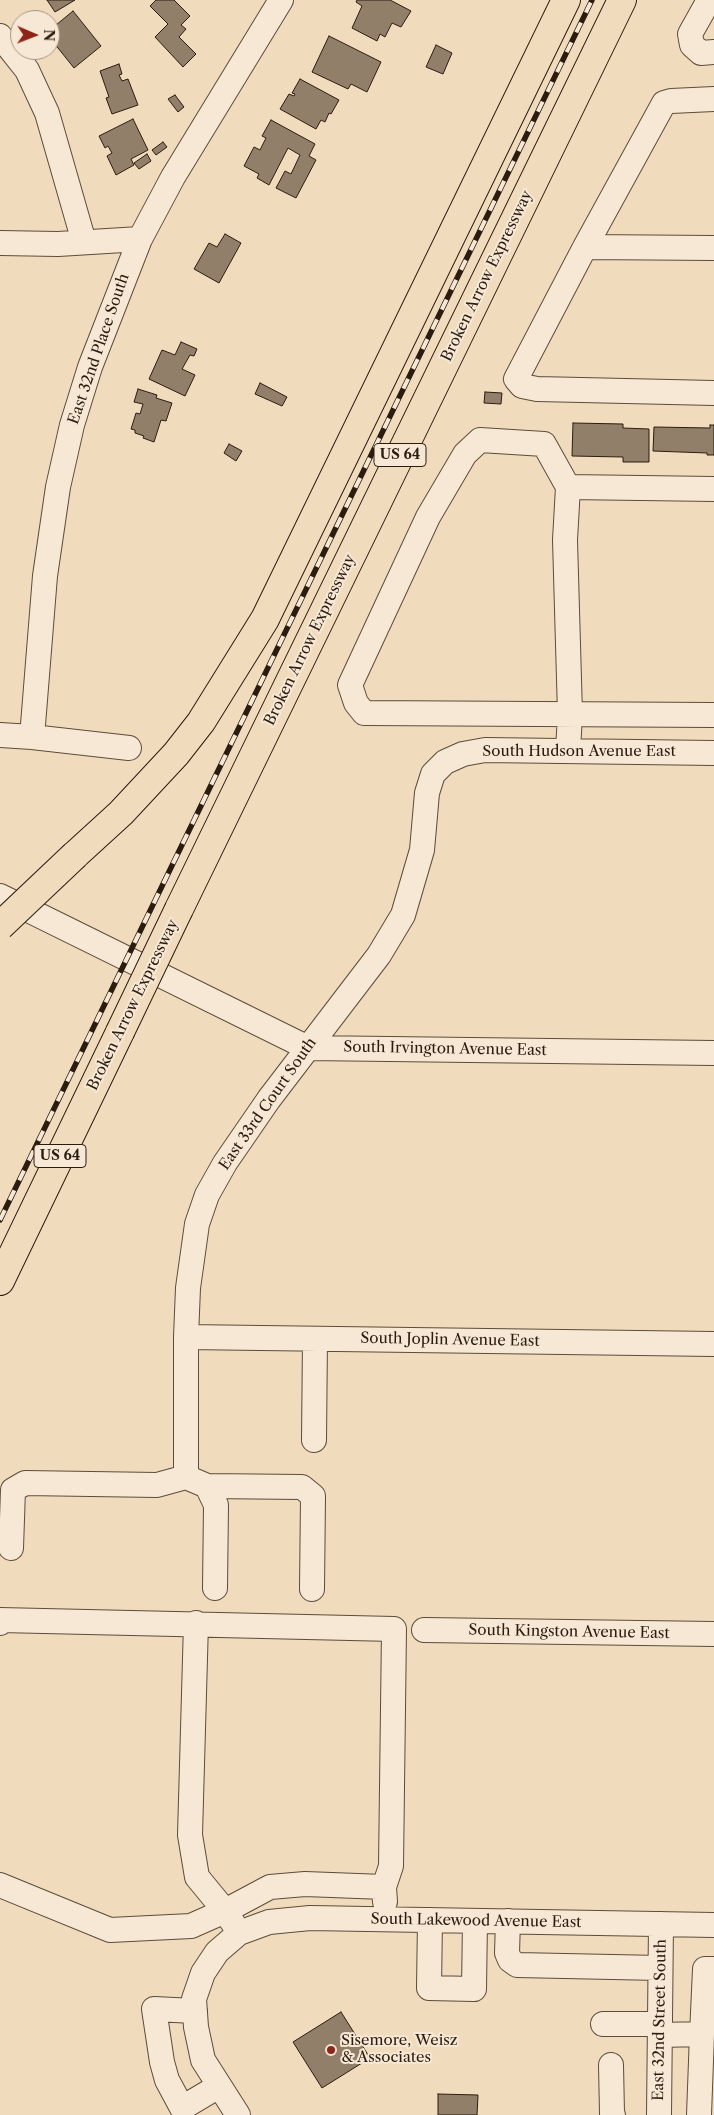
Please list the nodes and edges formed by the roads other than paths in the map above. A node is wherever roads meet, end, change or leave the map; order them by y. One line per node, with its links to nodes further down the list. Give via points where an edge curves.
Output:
1 (566, 0): 27 (highway, US 64, bridge, via 265,619 201,722 176,754 121,813)
2 (622, 0): 30 (highway, Broken Arrow Expressway / US 64, bridge)
3 (709, 0): 6 (street, via 690,34 692,45 701,53)
4 (270, 4): 8 (street, East 32nd Place South)
5 (0, 36): 9 (street, via 27,70 47,113)
6 (714, 52)
7 (714, 99): 11 (street, via 664,103)
8 (140, 239): 9 (street); 20 (street, East 32nd Place South, via 90,367 58,487 45,576)
9 (84, 242): 10 (street)
10 (0, 243)
11 (585, 247): 12 (street); 13 (street, via 516,379 522,386)
12 (714, 248)
13 (714, 393)
14 (568, 487): 15 (street); 16 (street, via 544,444 480,440 465,454 428,517 350,685 356,703 364,713); 17 (street, via 564,540)
15 (714, 489)
16 (474, 714): 17 (street); 22 (street)
17 (570, 714): 18 (street); 23 (street)
18 (714, 715)
19 (0, 735): 20 (street)
20 (32, 737): 21 (street)
21 (129, 748)
22 (473, 751): 23 (street, South Hudson Avenue East); 25 (street, South Hudson Avenue East)
23 (568, 751): 24 (street, South Hudson Avenue East)
24 (714, 753)
25 (445, 762): 28 (street, East 33rd Court South, via 433,774 427,793 422,850 403,915 379,955)
26 (0, 896): 28 (street, South Irvington Avenue East)
27 (0, 926)
28 (308, 1048): 29 (street, South Irvington Avenue East); 31 (street, East 33rd Court South, via 268,1099 207,1195 192,1252)
29 (714, 1053)
30 (0, 1281)
31 (186, 1338): 32 (street, South Joplin Avenue East); 35 (street, East 33rd Court South)
32 (315, 1339): 33 (street, South Joplin Avenue East); 34 (street)
33 (714, 1344)
34 (314, 1440)
35 (197, 1482): 36 (street, via 157,1485 25,1483 13,1490); 37 (street, via 216,1505); 38 (street, via 302,1487 313,1496)
36 (11, 1548)
37 (215, 1588)
38 (312, 1589)
39 (0, 1623): 40 (street, via 0,1620)
40 (196, 1623): 44 (street, via 394,1629 391,1866); 45 (street, via 190,1835 197,1877)
41 (424, 1630): 42 (street, South Kingston Avenue East)
42 (714, 1634)
43 (0, 1885): 45 (street, via 110,1930 191,1926)
44 (384, 1886): 45 (street, via 305,1884 270,1887); 46 (street)
45 (224, 1911): 52 (street)
46 (385, 1919): 47 (street, South Lakewood Avenue East); 52 (street, South Lakewood Avenue East, via 310,1918 269,1922)
47 (430, 1920): 48 (street, South Lakewood Avenue East); 48 (street, via 429,1988 474,1989)
48 (475, 1921): 49 (street, South Lakewood Avenue East)
49 (508, 1921): 50 (street, South Lakewood Avenue East); 53 (street, via 507,1953 517,1965)
50 (661, 1924): 51 (street, South Lakewood Avenue East); 53 (street, East 32nd Street South)
51 (714, 1925)
52 (240, 1933): 55 (street, via 217,1952 203,1974 194,1999)
53 (660, 1968): 57 (street, East 32nd Street South)
54 (714, 1969): 58 (street, via 705,1969)
55 (195, 2011): 60 (street, via 203,2060); 60 (street, via 154,2009 167,2080 182,2108)
56 (604, 2024): 57 (street)
57 (660, 2030): 58 (street); 63 (street, East 32nd Street South)
58 (702, 2034): 64 (street)
59 (611, 2065): 62 (street)
60 (219, 2086): 61 (street)
61 (238, 2115)
62 (613, 2115)
63 (659, 2115)
64 (699, 2115)

